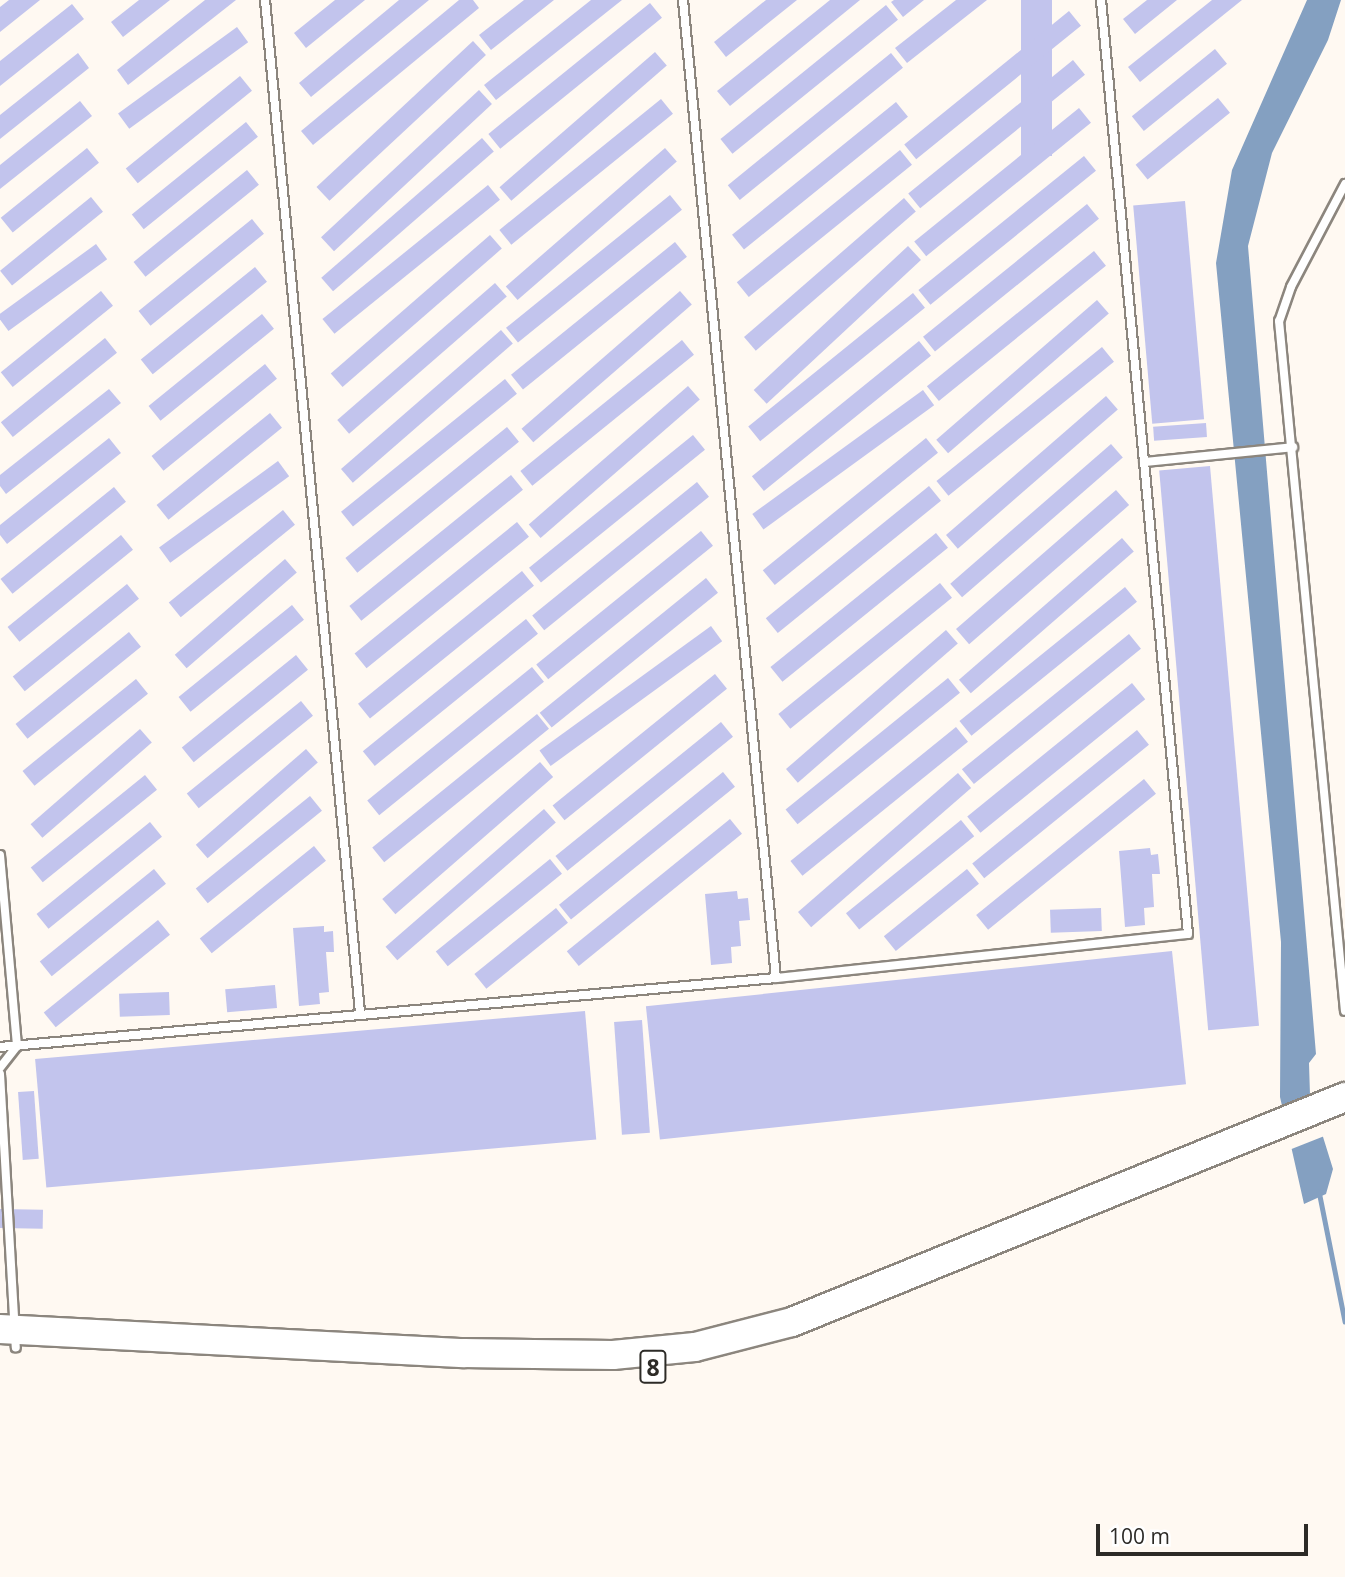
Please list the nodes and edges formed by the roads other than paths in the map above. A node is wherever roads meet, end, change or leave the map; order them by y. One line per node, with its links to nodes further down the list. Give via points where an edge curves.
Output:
1 (265, 0): 10 (lane)
2 (683, 0): 8 (lane)
3 (1101, 0): 6 (lane)
4 (1345, 184): 5 (lane, via 1291,287 1279,321)
5 (1293, 447): 6 (lane); 9 (lane)
6 (1144, 462): 8 (lane, via 1188,934)
7 (0, 855): 11 (lane)
8 (776, 978): 10 (lane)
9 (1345, 1011)
10 (360, 1012): 11 (lane)
11 (17, 1046): 12 (lane); 13 (lane)
12 (0, 1047)
13 (0, 1068)
14 (0, 1074): 16 (lane)
15 (1341, 1109): 16 (highway, 8, via 792,1322 695,1347 612,1355)
16 (8, 1339)

